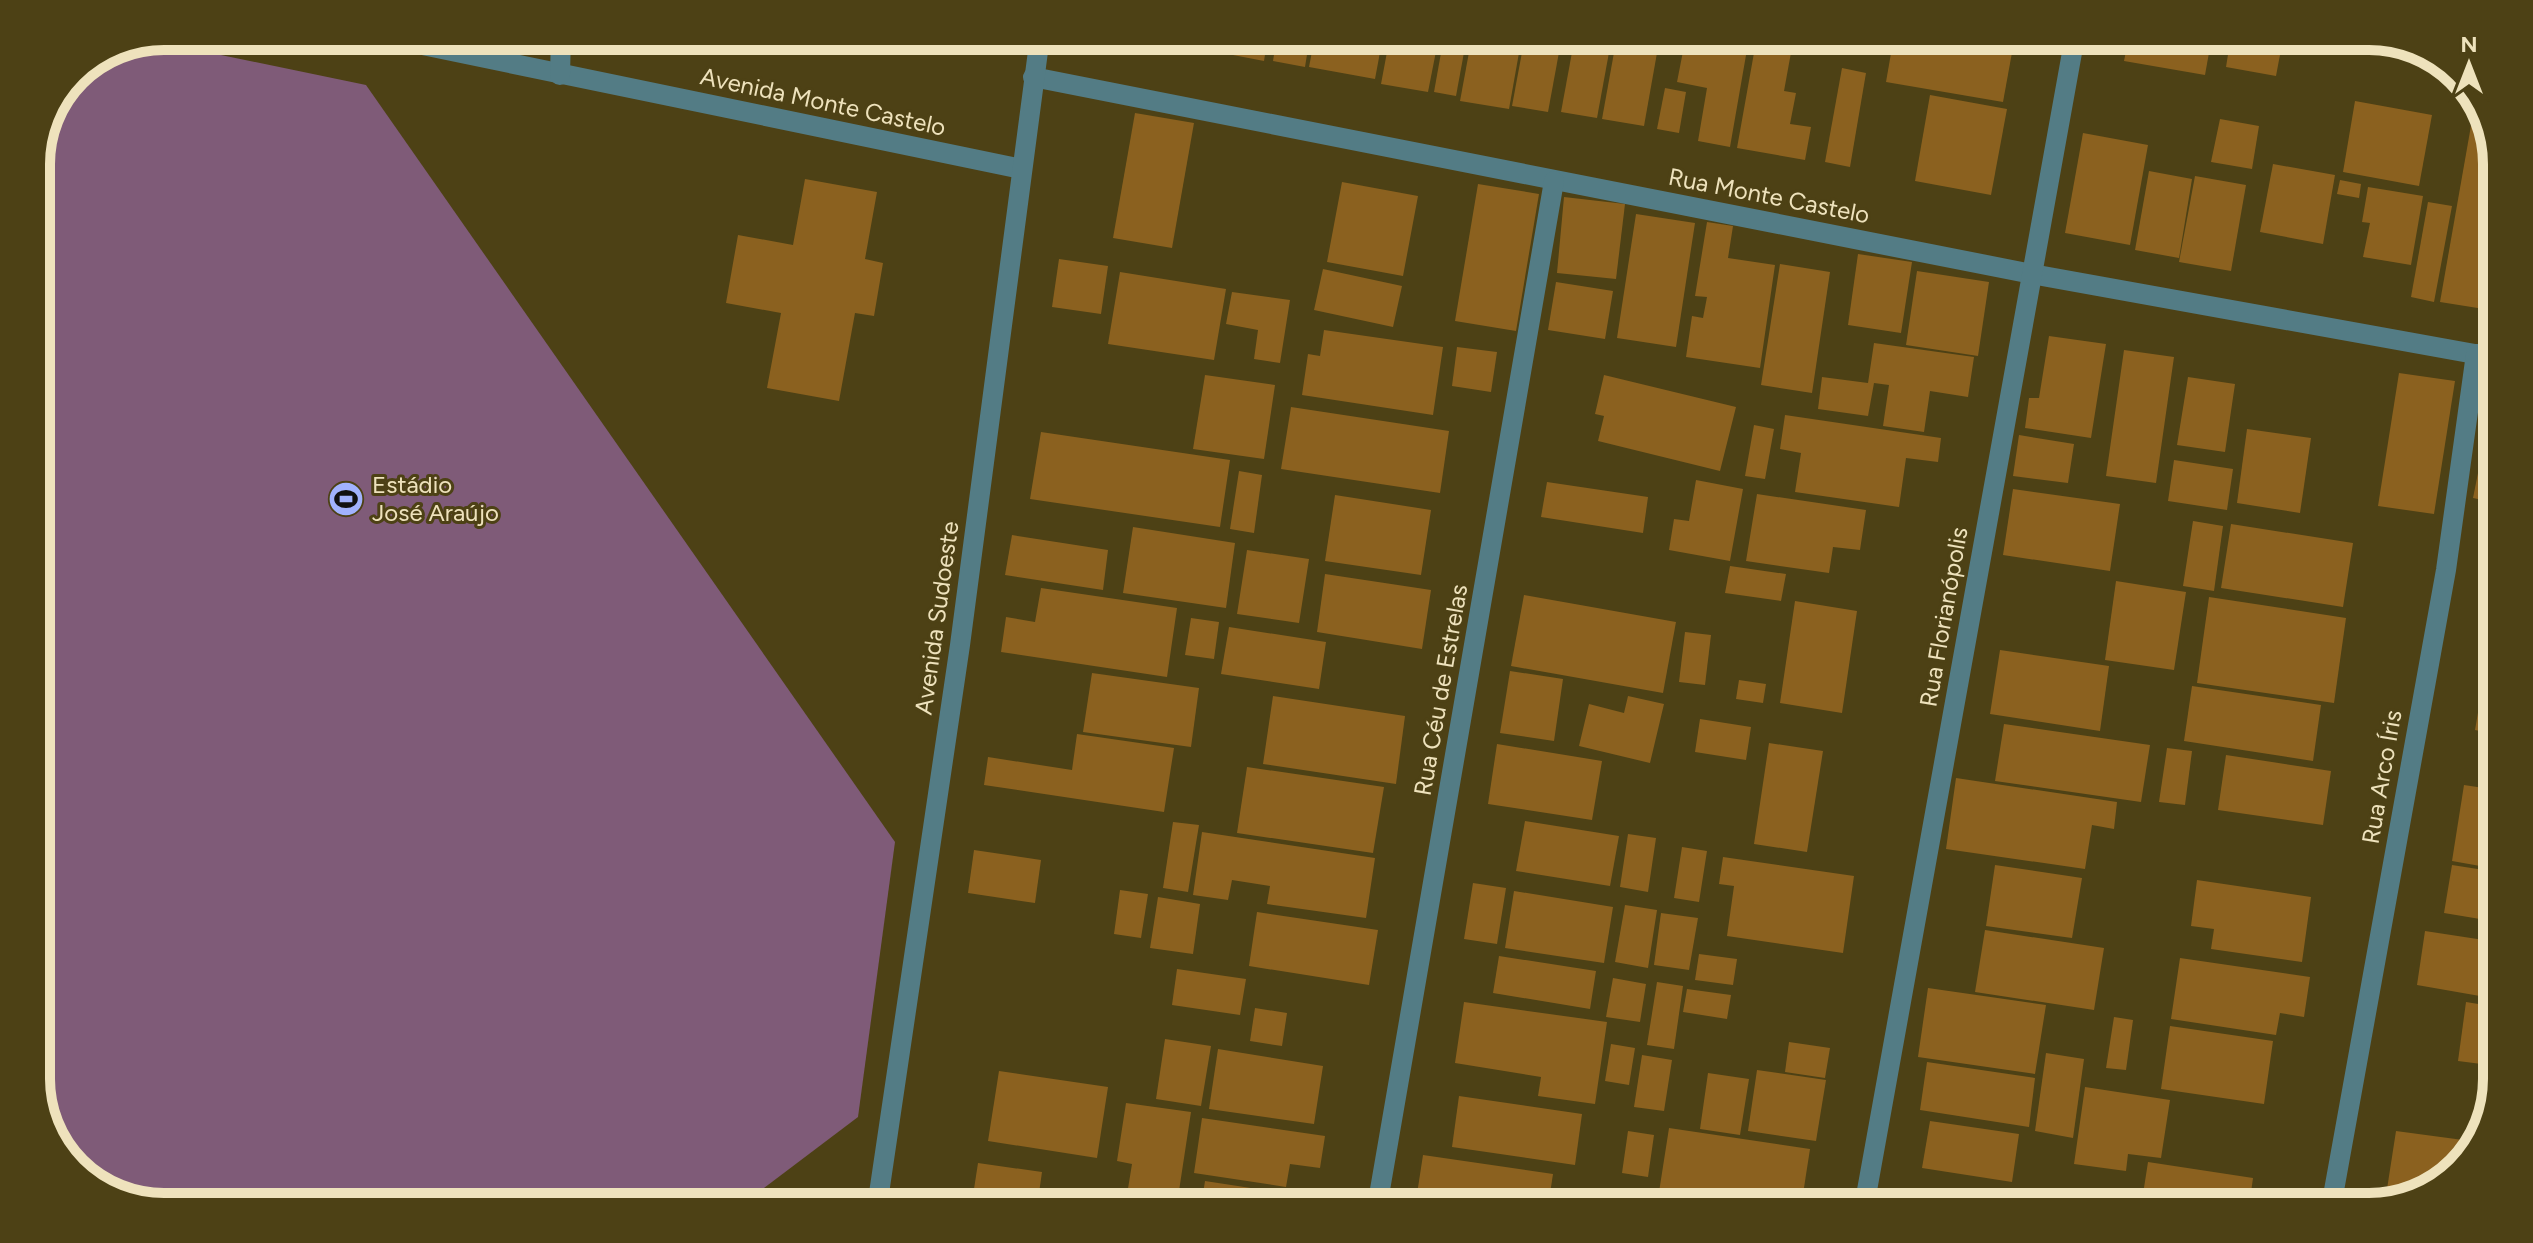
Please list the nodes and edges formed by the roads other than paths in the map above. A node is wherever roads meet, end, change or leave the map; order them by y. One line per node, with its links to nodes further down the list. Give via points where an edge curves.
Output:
1 (444, 50): 5 (street, Avenida Monte Castelo)
2 (561, 50): 5 (street)
3 (1038, 50): 6 (street, Avenida Sudoeste)
4 (2072, 50): 9 (street, Rua Florianópolis)
5 (560, 75): 7 (street, Avenida Monte Castelo)
6 (1033, 77): 7 (street, Avenida Sudoeste); 8 (street, Rua Monte Castelo)
7 (1022, 169): 12 (street, Avenida Sudoeste, via 960,645)
8 (1554, 181): 9 (street, Rua Monte Castelo); 13 (street, Rua Céu de Estrelas)
9 (2032, 274): 10 (street, Rua Monte Castelo); 14 (street, Rua Florianópolis)
10 (2483, 355)
11 (2483, 372): 15 (street, Rua Arco Íris)
12 (878, 1193)
13 (1379, 1193)
14 (1867, 1193)
15 (2334, 1193)

